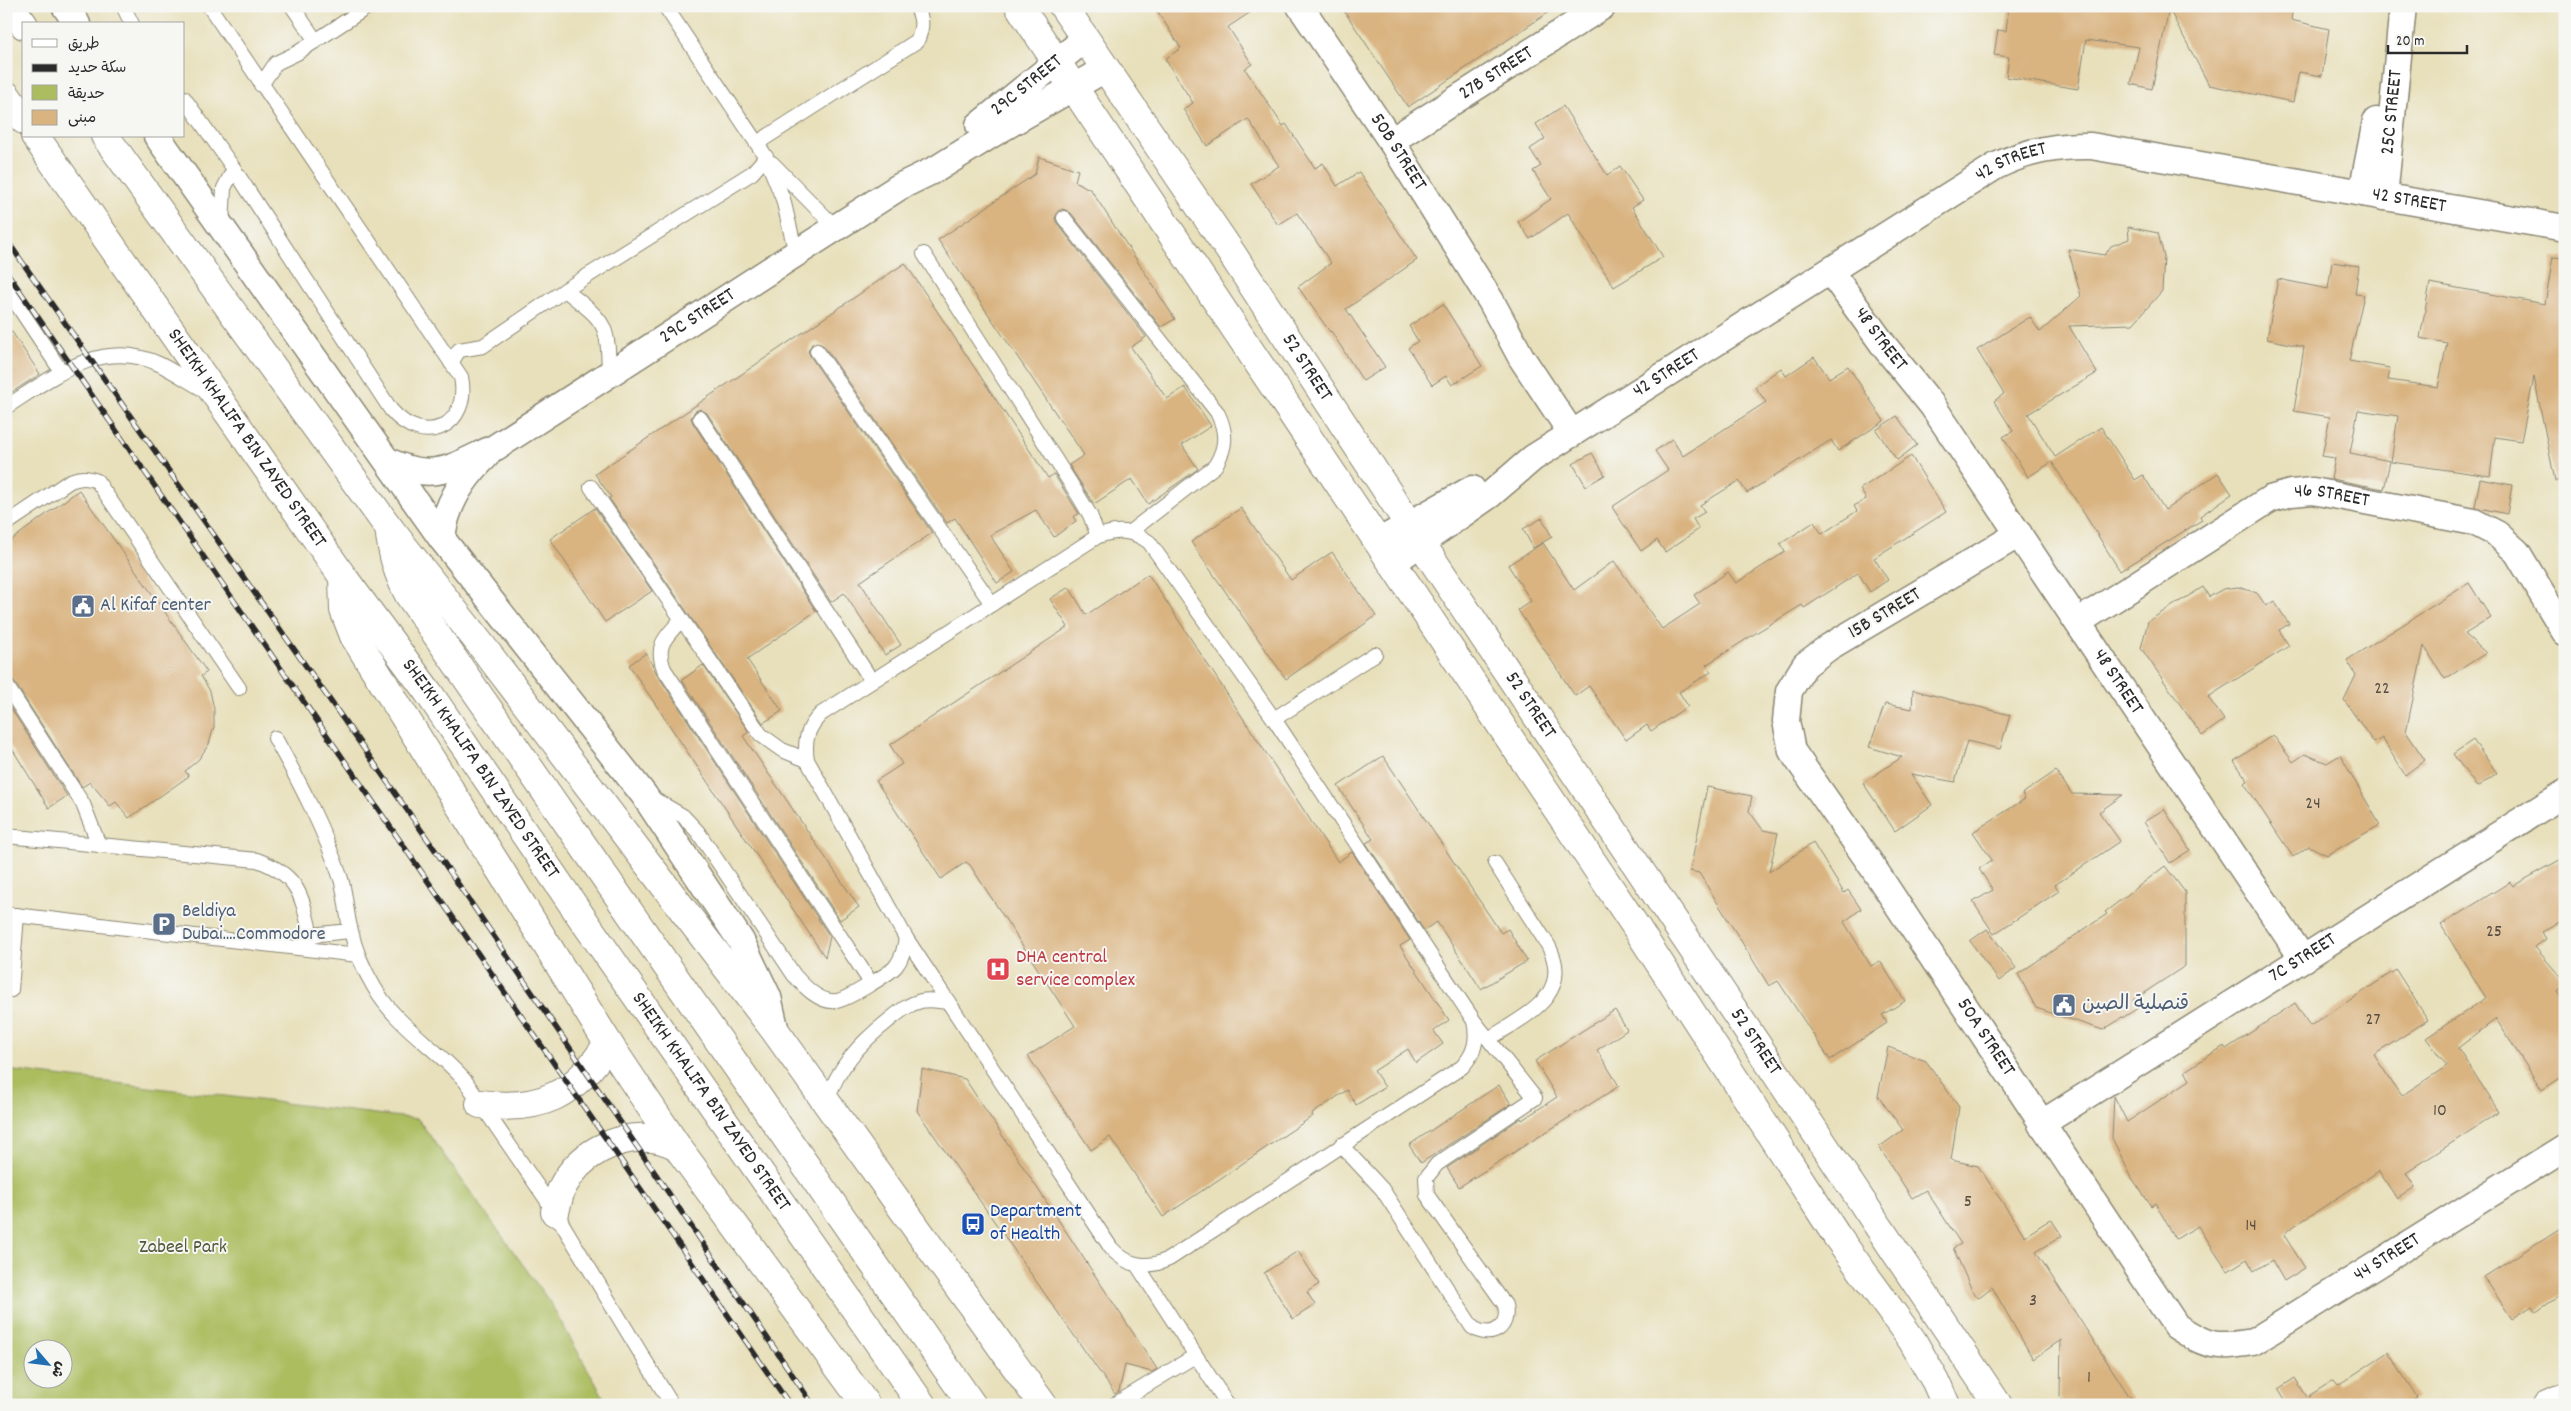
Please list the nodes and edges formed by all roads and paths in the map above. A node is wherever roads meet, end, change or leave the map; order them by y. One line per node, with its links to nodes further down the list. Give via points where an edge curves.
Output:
1 (10, 6): 14 (main road)
2 (65, 6): 15 (street)
3 (123, 6): 16 (lane)
4 (209, 6): 21 (lane)
5 (292, 6): 18 (lane)
6 (370, 6): 18 (lane)
7 (665, 6): 30 (lane)
8 (916, 6): 30 (lane, via 922,29 917,41)
9 (1019, 6): 19 (main road, 52 STREET)
10 (1063, 6): 17 (main road, 52 STREET)
11 (1300, 6): 29 (street, 50B STREET)
12 (1603, 6): 29 (street, 27B STREET)
13 (2401, 17): 34 (street, 25C STREET, via 2379,106)
14 (22, 22)
15 (76, 22)
16 (131, 22)
17 (1085, 39): 19 (street, 29C STREET); 20 (main road, 52 STREET)
18 (316, 41): 21 (lane, via 276,63)
19 (1056, 63): 22 (main road, 52 STREET); 33 (street, 29C STREET)
20 (1105, 69): 22 (street, 29C STREET); 58 (main road, 52 STREET, via 1232,254)
21 (261, 85): 45 (lane)
22 (1073, 88): 33 (street, 29C STREET, via 938,168); 62 (main road, 52 STREET)
23 (6, 95): 25 (main road)
24 (185, 99): 32 (lane)
25 (22, 117)
26 (36, 138): 48 (main road, SHEIKH KHALIFA BIN ZAYED STREET)
27 (106, 138): 56 (main road, SHEIKH KHALIFA BIN ZAYED STREET)
28 (158, 138): 38 (street)
29 (1391, 141): 51 (street, 50B STREET, via 1491,301 1517,351)
30 (757, 142): 31 (lane)
31 (766, 157): 36 (lane); 39 (lane, via 783,199); 43 (lane, via 752,173)
32 (234, 169): 38 (lane, via 224,188); 45 (lane, via 402,423 417,430 434,430 460,410 464,393 461,376)
33 (899, 187): 36 (street, 29C STREET)
34 (2373, 195): 37 (street, 42 STREET); 41 (street, 42 STREET, via 2091,146 2051,147 1996,166)
35 (1064, 218): 57 (lane, via 1217,412 1223,425 1223,453 1215,466)
36 (836, 228): 39 (street, 29C STREET)
37 (2565, 228)
38 (222, 229): 53 (street)
39 (796, 254): 47 (street, 29C STREET)
40 (924, 254): 60 (lane, via 1078,495)
41 (1838, 266): 51 (street, 42 STREET); 59 (street, 48 STREET, via 1885,348 1932,405)
42 (6, 288): 46 (lane)
43 (565, 290): 45 (lane, via 483,346 459,350); 47 (lane, via 604,325)
44 (817, 351): 64 (lane)
45 (451, 363)
46 (61, 371): 48 (lane, via 103,355 138,357 159,364); 49 (lane)
47 (610, 374): 52 (street, 29C STREET)
48 (217, 397): 63 (main road, SHEIKH KHALIFA BIN ZAYED STREET)
49 (6, 407)
50 (700, 418): 69 (lane)
51 (1579, 430): 58 (street, 42 STREET, via 1533,458 1506,484)
52 (496, 447): 53 (street, 29C STREET, via 449,469 426,473 406,470); 61 (street, 29C STREET, via 462,484 448,506)
53 (388, 461): 61 (street)
54 (591, 487): 65 (lane)
55 (6, 524): 71 (lane, via 70,481 88,477 97,482)
56 (389, 528): 92 (main road); 111 (main road, SHEIKH KHALIFA BIN ZAYED STREET, via 398,575 409,596)
57 (1130, 532): 60 (lane); 72 (lane, via 1149,542 1156,550)
58 (1415, 534): 62 (street, 42 STREET); 115 (main road, 52 STREET)
59 (2019, 534): 66 (street, 48 STREET); 73 (street, 15B STREET, via 1829,647 1805,665 1789,691)
60 (1098, 536): 64 (lane)
61 (442, 539): 77 (street)
62 (1385, 553): 114 (main road, 52 STREET, via 1636,927 1836,1236 1912,1340)
63 (343, 577): 94 (main road, via 344,610 354,636); 110 (main road, SHEIKH KHALIFA BIN ZAYED STREET, via 428,692)
64 (992, 604): 69 (lane)
65 (681, 620): 75 (lane, via 761,735 782,750); 88 (lane, via 662,642 660,657 664,670)
66 (2078, 622): 67 (street, 46 STREET, via 2270,499 2291,493 2313,492 2474,522 2497,534 2517,552); 87 (street, 48 STREET)
67 (2565, 632)
68 (1375, 654): 72 (lane)
69 (872, 681): 75 (lane, via 812,723 805,747)
70 (6, 685): 79 (lane, via 83,804)
71 (239, 688)
72 (1274, 720): 91 (lane)
73 (1786, 721): 97 (street, 50A STREET, via 1792,751)
74 (274, 738): 82 (lane, via 314,811 330,850 342,881)
75 (807, 760): 84 (lane)
76 (2565, 793): 87 (street, 7C STREET)
77 (644, 795): 88 (lane, via 683,816 698,832 805,988 835,1002); 92 (street, via 741,941 768,997)
78 (6, 836): 79 (lane)
79 (99, 846): 83 (lane, via 257,860 272,865 297,887)
80 (1495, 863): 93 (lane, via 1555,958 1556,972 1554,987 1546,999)
81 (12, 915): 85 (lane); 89 (lane, via 11,990)
82 (350, 931): 83 (lane); 86 (lane)
83 (311, 936): 85 (lane)
84 (906, 938): 88 (lane, via 904,954 895,968); 90 (lane)
85 (288, 947): 86 (lane)
86 (358, 955): 96 (lane, via 388,1010 449,1062)
87 (2303, 959): 97 (street, 7C STREET)
88 (871, 983)
89 (6, 989)
90 (948, 1002): 95 (lane, via 933,1000 905,1008 871,1035 851,1054); 102 (lane, via 1111,1248 1127,1262)
91 (1474, 1021): 93 (lane); 99 (lane, via 1474,1051 1462,1068)
92 (776, 1032): 95 (main road)
93 (1489, 1039): 99 (lane, via 1535,1098 1437,1164 1430,1170 1425,1187 1427,1195 1505,1305 1507,1314 1498,1330 1489,1334 1472,1327 1382,1189)
94 (608, 1043): 96 (main road, via 594,1065 555,1097 531,1105 506,1108); 98 (main road)
95 (826, 1102): 107 (main road)
96 (480, 1104): 101 (lane)
97 (2042, 1124): 103 (street, 50A STREET, via 2176,1326)
98 (676, 1144): 101 (main road, via 650,1138 624,1139 599,1148 578,1165 563,1186); 109 (main road)
99 (1341, 1145): 102 (lane, via 1169,1260 1148,1266)
100 (2565, 1147): 103 (street, 44 STREET, via 2254,1342 2224,1347)
101 (555, 1212): 108 (lane)
102 (1137, 1265): 104 (lane)
103 (2201, 1342)
104 (1195, 1356): 112 (lane); 113 (lane)
105 (2565, 1390): 116 (main road)
106 (2565, 1397): 117 (main road)
107 (1046, 1404)
108 (672, 1405)
109 (866, 1405)
110 (922, 1405)
111 (972, 1405)
112 (1114, 1405)
113 (1228, 1405)
114 (1946, 1405)
115 (1998, 1405)
116 (2542, 1405)
117 (2548, 1405)

